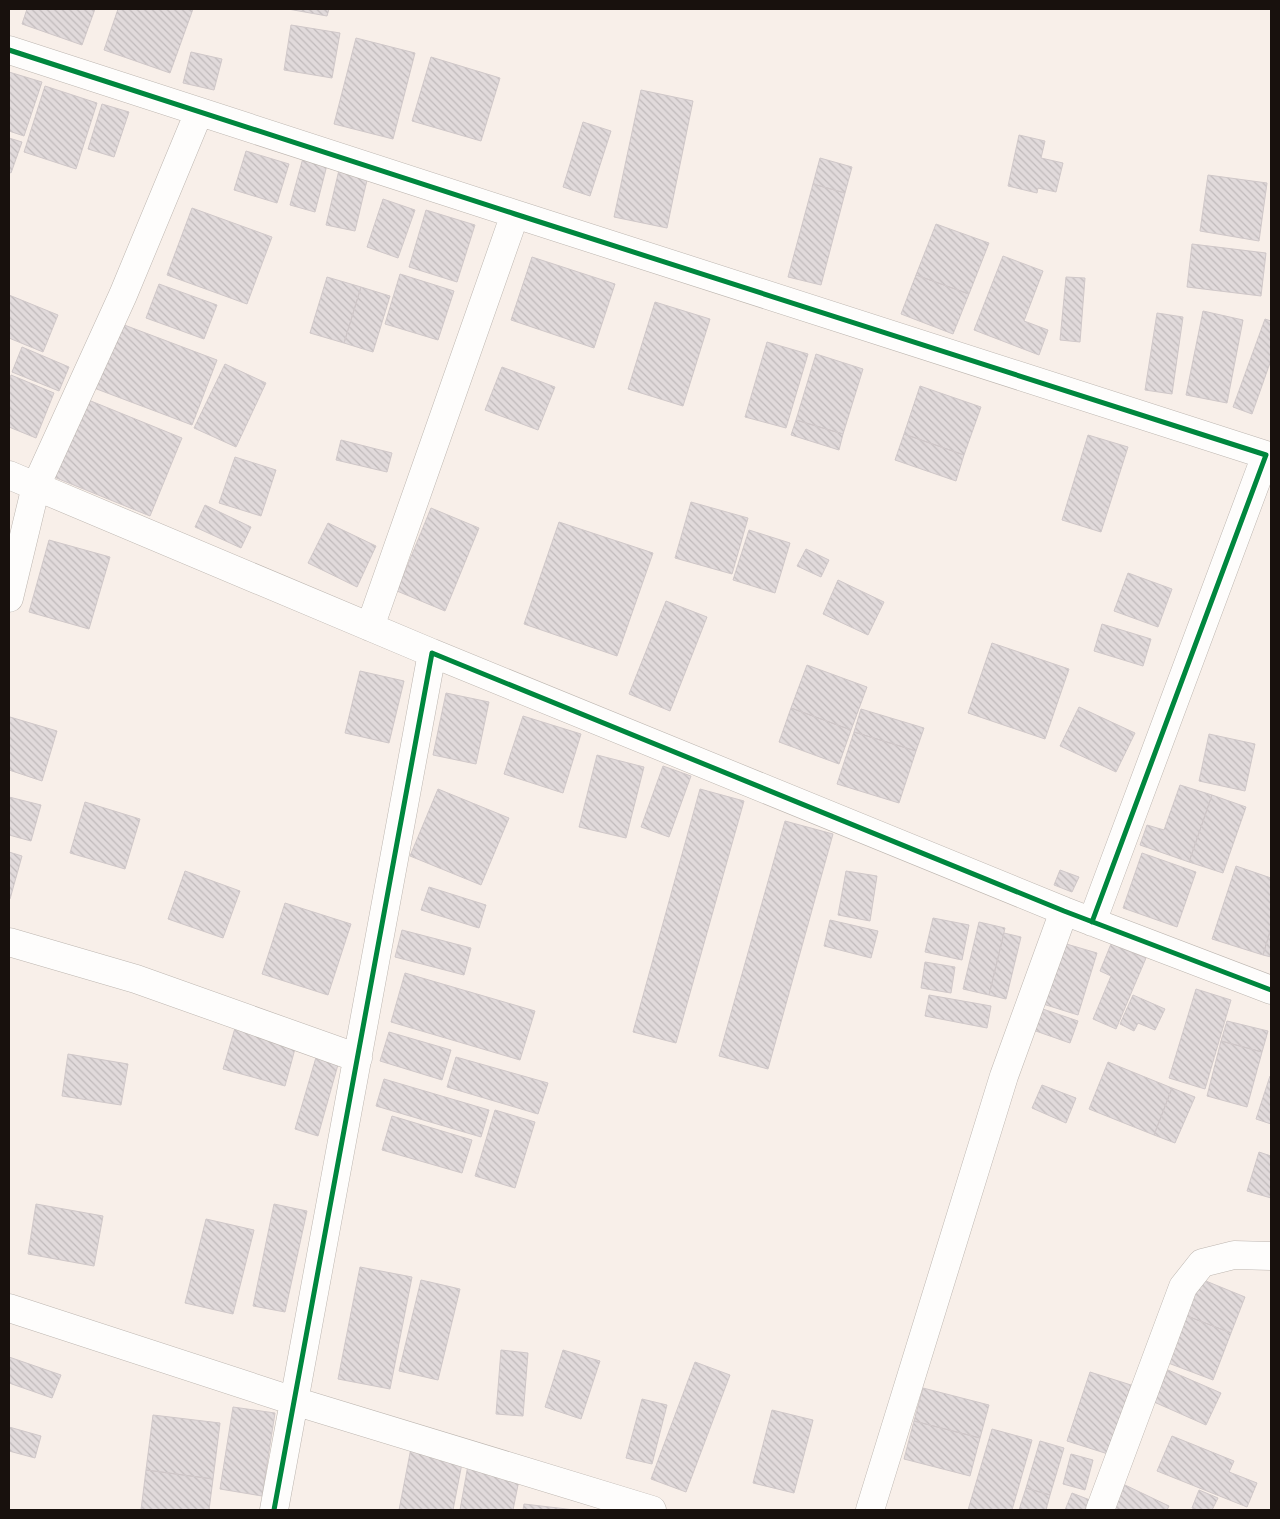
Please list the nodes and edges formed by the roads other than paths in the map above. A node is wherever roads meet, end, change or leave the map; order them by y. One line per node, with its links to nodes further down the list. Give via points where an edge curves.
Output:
1 (9, 50): 2 (street)
2 (199, 112): 3 (street); 6 (street, via 123,295)
3 (515, 214): 4 (street); 8 (street)
4 (1269, 456): 11 (street)
5 (9, 475): 6 (street)
6 (36, 486): 7 (street); 8 (street)
7 (9, 598)
8 (370, 627): 9 (street)
9 (432, 653): 10 (street); 14 (street)
10 (1064, 911): 11 (street); 20 (street, via 1004,1076)
11 (1092, 922): 13 (street)
12 (9, 942): 14 (street, via 136,979)
13 (1271, 990)
14 (358, 1058): 17 (street)
15 (1271, 1256): 21 (street, via 1234,1255 1202,1264 1183,1288)
16 (9, 1308): 17 (street)
17 (294, 1401): 18 (street); 19 (street)
18 (645, 1509)
19 (274, 1510)
20 (870, 1510)
21 (1100, 1510)

